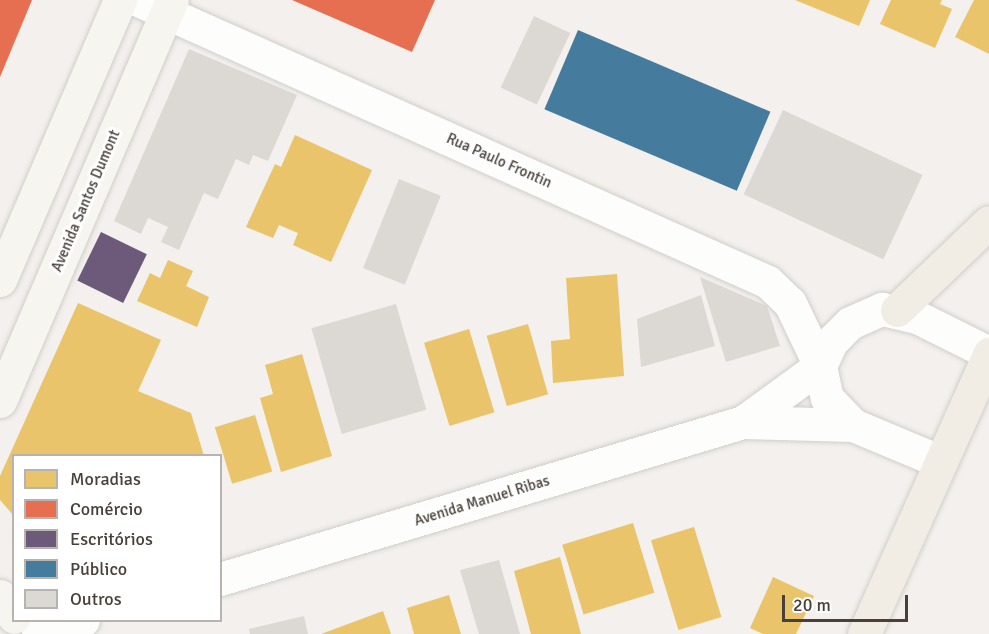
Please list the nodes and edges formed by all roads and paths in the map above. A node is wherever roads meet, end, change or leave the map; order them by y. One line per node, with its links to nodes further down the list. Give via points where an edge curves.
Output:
1 (120, 0): 4 (main road)
2 (159, 4): 7 (street, Rua Paulo Frontin, via 768,282 790,303); 8 (main road, Avenida Santos Dumont)
3 (989, 222): 5 (main road)
4 (0, 280)
5 (897, 310): 6 (street); 7 (street, Avenida Manuel Ribas, via 882,309 850,322 831,342)
6 (989, 354): 11 (main road)
7 (820, 366): 9 (street, Avenida Manuel Ribas); 10 (street, via 827,398)
8 (0, 401)
9 (743, 422): 10 (street, Avenida Manuel Ribas); 12 (street, Avenida Manuel Ribas)
10 (853, 425): 11 (street, Avenida Manuel Ribas)
11 (939, 460): 17 (main road)
12 (222, 578)
13 (0, 596): 14 (main road)
14 (12, 616)
15 (79, 622): 16 (street)
16 (38, 634)
17 (864, 634)

